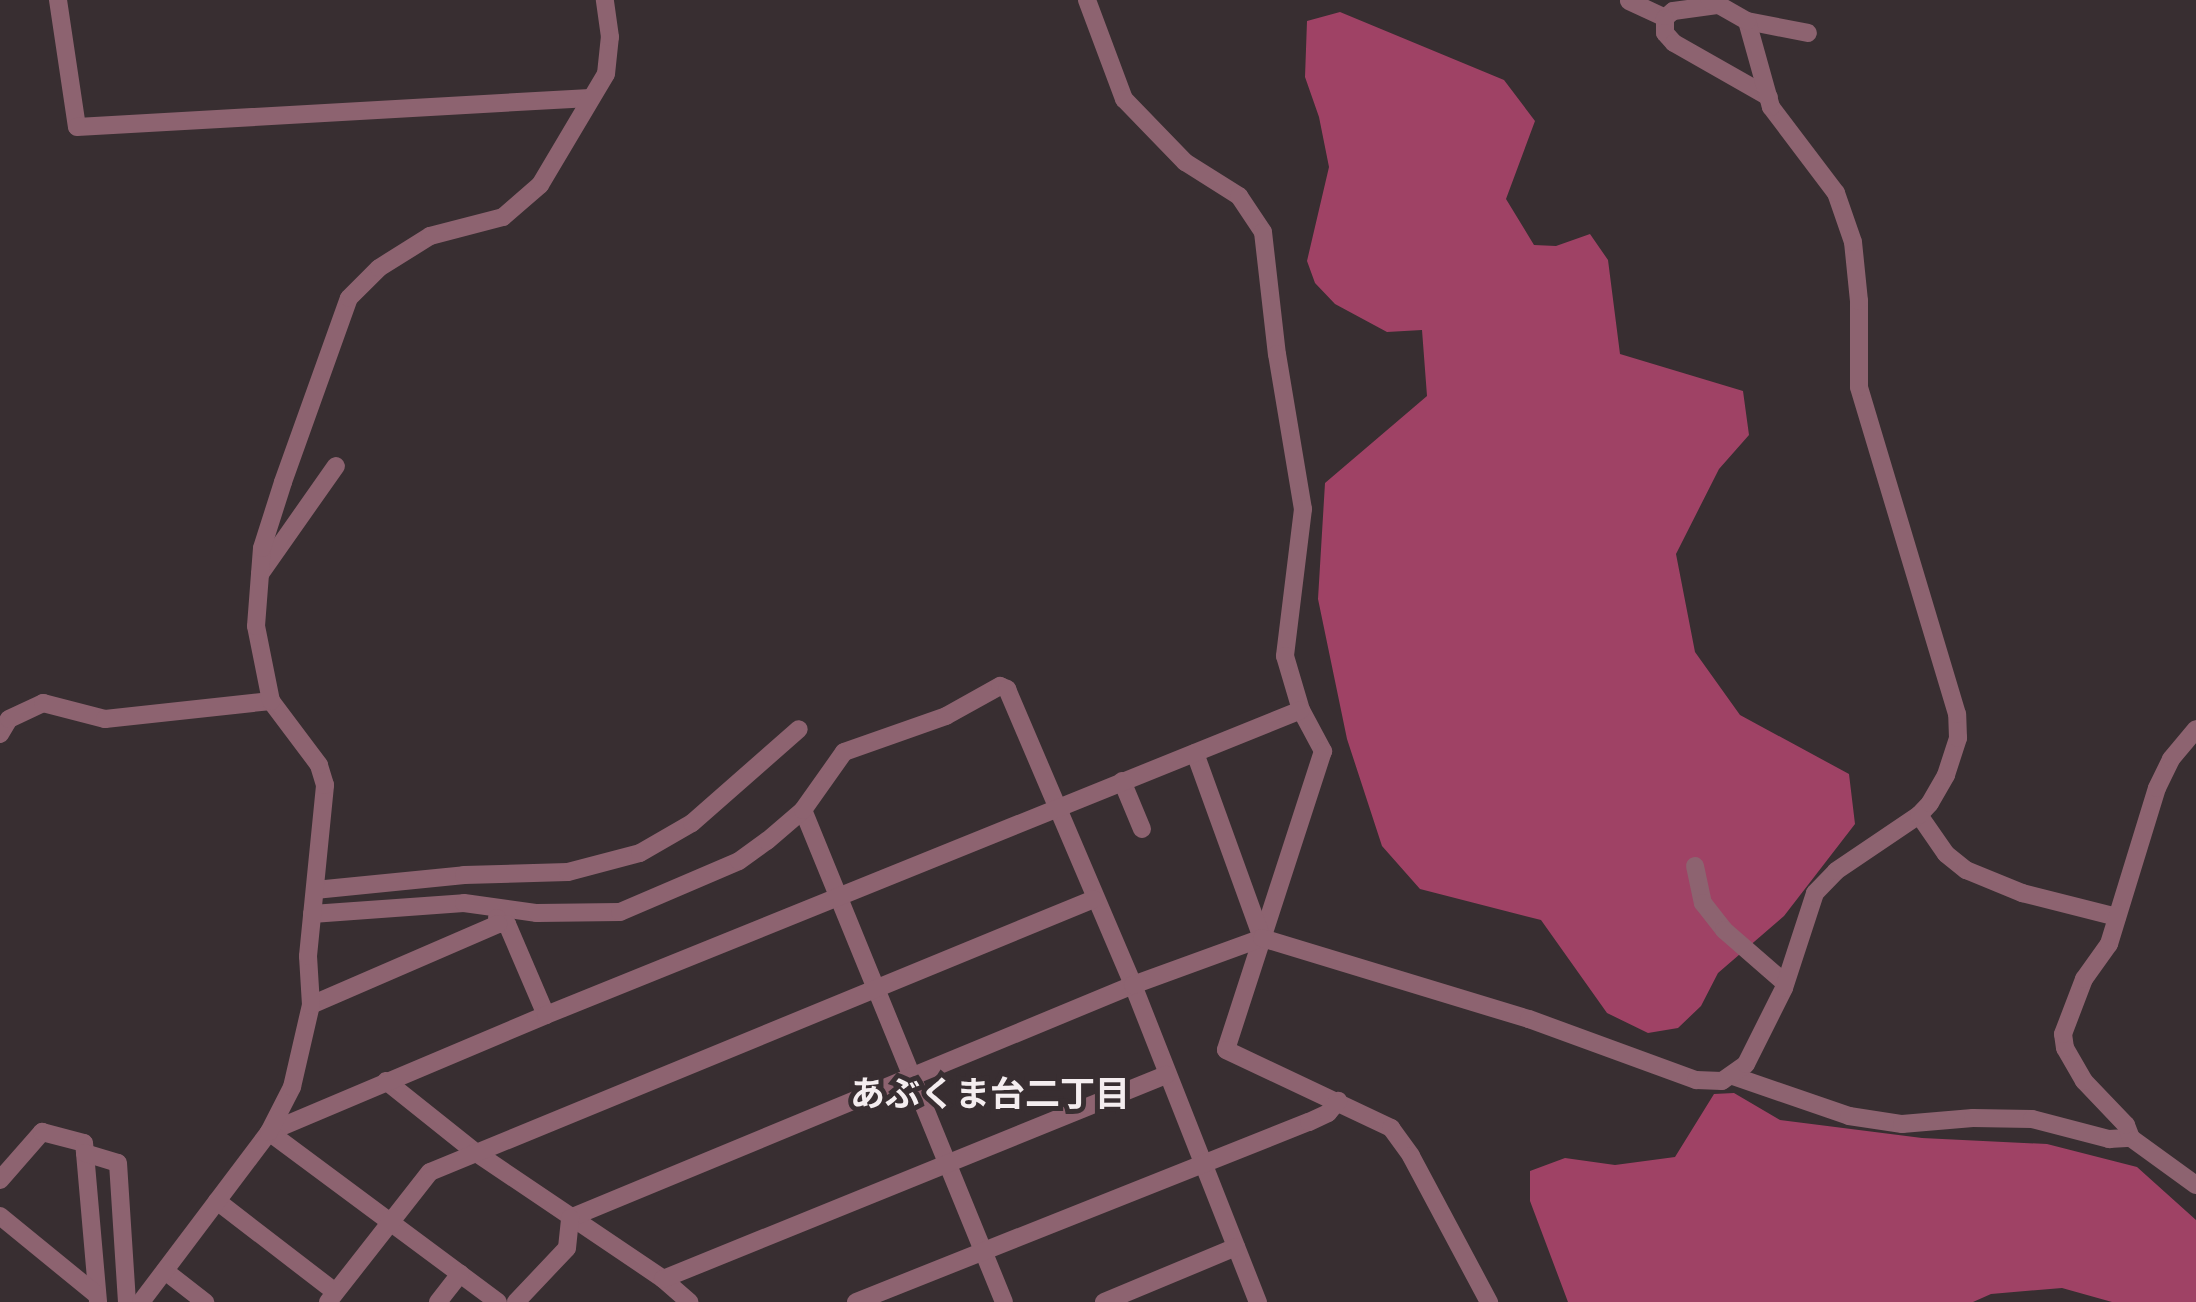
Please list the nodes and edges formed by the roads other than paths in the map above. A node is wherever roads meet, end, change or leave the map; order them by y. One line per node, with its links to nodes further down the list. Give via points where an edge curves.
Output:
1 (58, 0): 10 (street, via 77,126)
2 (605, 0): 10 (street, via 606,74)
3 (1087, 0): 14 (street, via 1124,99 1185,162 1239,196 1263,232 1303,509 1286,656)
4 (1628, 1): 6 (street)
5 (1713, 2): 6 (street); 7 (street)
6 (1664, 18): 9 (street, via 1674,42)
7 (1747, 21): 8 (street); 9 (street)
8 (1808, 33)
9 (1769, 97): 22 (street, via 1836,193 1853,242 1858,386 1958,714 1946,775)
10 (590, 98): 12 (street, via 525,202 503,217 430,236 379,268 349,298 283,482)
11 (336, 466): 12 (street)
12 (257, 578): 13 (street, via 256,626)
13 (271, 702): 17 (street, via 105,719 42,703 9,718); 25 (street, via 320,765 325,785)
14 (1301, 710): 18 (street); 31 (street, via 1322,750)
15 (799, 729): 25 (street, via 692,823 640,854 568,872)
16 (2196, 730): 30 (street, via 2157,788)
17 (0, 734)
18 (1195, 753): 19 (street); 31 (street)
19 (1122, 781): 20 (street); 23 (street)
20 (1057, 807): 21 (street, via 1007,689 1000,686 946,716 844,752); 26 (street); 27 (street)
21 (803, 810): 26 (street); 29 (street, via 739,861 620,912)
22 (1919, 815): 30 (street, via 1966,870 2022,893); 32 (street, via 1815,893)
23 (1142, 830)
24 (1695, 866): 32 (street, via 1704,903 1724,930)
25 (315, 890): 28 (street)
26 (837, 896): 34 (street); 36 (street)
27 (1094, 899): 33 (street); 34 (street)
28 (312, 914): 29 (street, via 464,903); 35 (street)
29 (497, 916): 35 (street); 36 (street, via 507,924)
30 (2118, 917): 43 (street, via 2063,1034 2084,1081)
31 (1262, 938): 33 (street); 39 (street, via 1529,1020 1696,1080); 41 (street, via 1226,1050)
32 (1785, 983): 39 (street, via 1746,1064)
33 (1132, 985): 37 (street); 38 (street)
34 (876, 990): 37 (street); 44 (street)
35 (311, 1004): 42 (street, via 292,1087)
36 (546, 1015): 40 (street)
37 (912, 1076): 46 (street); 52 (street)
38 (1166, 1076): 46 (street); 47 (street)
39 (1733, 1076): 43 (street, via 1850,1116 1902,1124 2032,1119)
40 (386, 1081): 42 (street); 44 (street)
41 (1338, 1101): 47 (street, via 1328,1113); 72 (street, via 1383,1121 1404,1144)
42 (270, 1132): 50 (street); 53 (street)
43 (2131, 1138): 49 (street)
44 (476, 1152): 52 (street); 53 (street, via 430,1172)
45 (85, 1153): 48 (street, via 84,1143 42,1132); 60 (street); 61 (street, via 118,1164)
46 (950, 1162): 55 (street); 58 (street)
47 (1204, 1164): 54 (street); 55 (street)
48 (0, 1180)
49 (2196, 1185)
50 (218, 1201): 56 (street); 59 (street)
51 (0, 1216): 60 (street)
52 (570, 1218): 58 (street); 66 (street, via 566,1248)
53 (390, 1221): 57 (street); 59 (street)
54 (1236, 1247): 70 (street); 71 (street)
55 (986, 1249): 68 (street); 69 (street)
56 (166, 1271): 62 (street); 63 (street)
57 (460, 1274): 64 (street); 65 (street)
58 (664, 1279): 67 (street)
59 (332, 1297)
60 (98, 1298)
61 (126, 1302)
62 (141, 1302)
63 (205, 1302)
64 (438, 1302)
65 (498, 1302)
66 (516, 1302)
67 (689, 1302)
68 (856, 1302)
69 (1004, 1302)
70 (1104, 1302)
71 (1258, 1302)
72 (1489, 1302)

